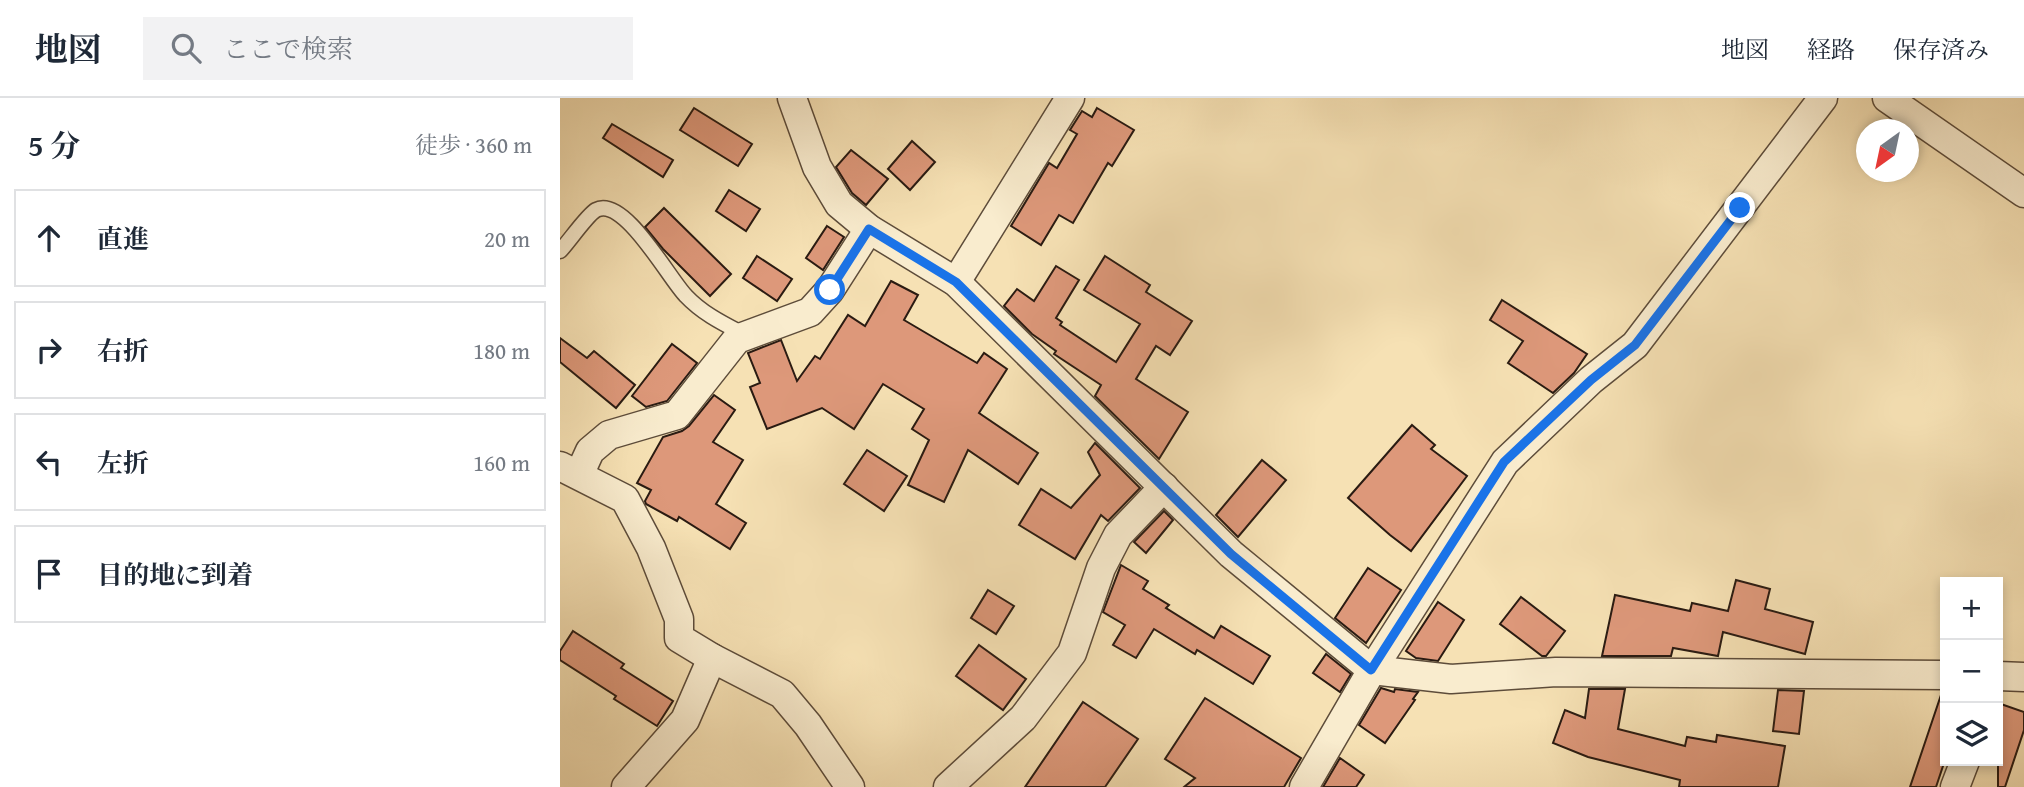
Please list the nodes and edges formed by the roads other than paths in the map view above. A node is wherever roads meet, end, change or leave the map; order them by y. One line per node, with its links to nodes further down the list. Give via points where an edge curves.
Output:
1 (792, 98): 6 (street, via 817,167 839,204)
2 (1070, 98): 8 (street)
3 (1824, 98): 13 (street, via 1635,345 1504,462)
4 (1887, 98): 5 (street)
5 (2024, 193)
6 (869, 229): 8 (street); 9 (street, via 810,313)
7 (560, 251): 9 (lane, via 595,211 606,208 621,215 685,295 705,313)
8 (956, 282): 11 (street)
9 (746, 336): 10 (street, via 737,339 677,415 609,435)
10 (570, 470): 12 (street, via 625,499 665,583 679,619 680,638)
11 (1164, 487): 13 (street, via 1231,554); 20 (street, via 1118,535 1101,568 1072,653 1023,718)
12 (712, 658): 18 (street, via 685,720); 19 (street, via 782,694)
13 (1371, 670): 14 (street, via 1451,679 1556,672); 21 (street)
14 (1940, 675)
15 (2003, 676): 16 (street)
16 (2024, 677)
17 (1963, 766): 22 (street)
18 (626, 787)
19 (850, 787)
20 (948, 787)
21 (1304, 787)
22 (1955, 787)

